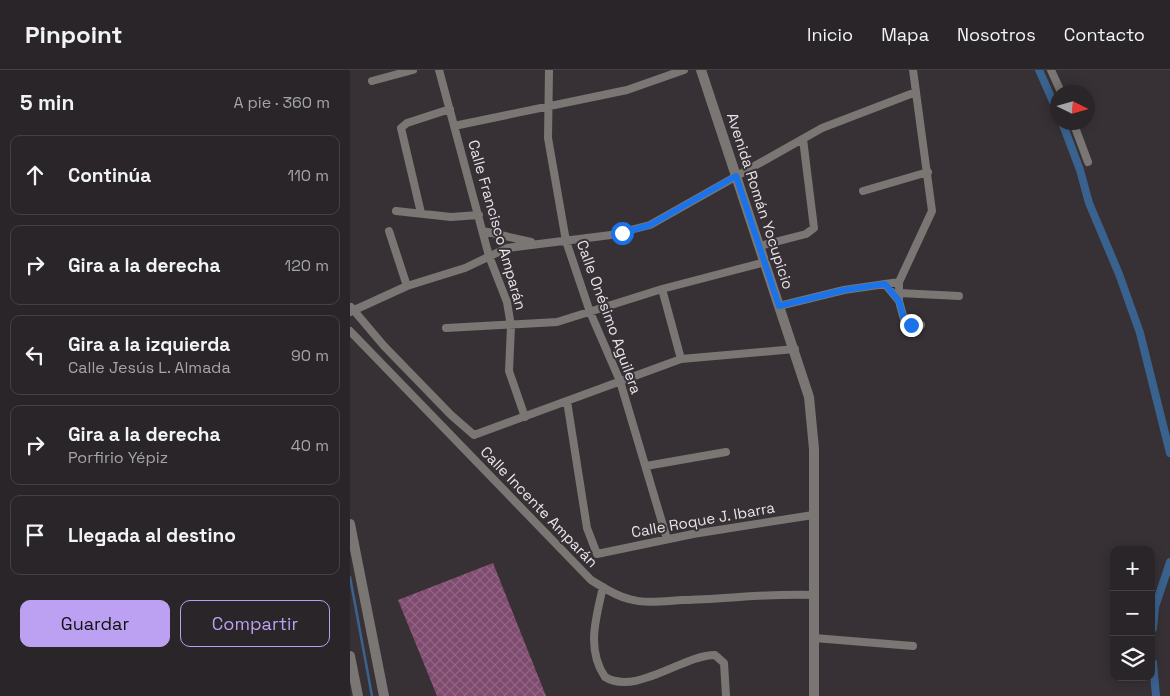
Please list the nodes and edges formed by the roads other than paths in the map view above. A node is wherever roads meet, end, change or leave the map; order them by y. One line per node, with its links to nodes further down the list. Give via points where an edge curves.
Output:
1 (413, 70): 8 (street)
2 (439, 70): 13 (street, Calle Francisco Amparán)
3 (549, 70): 12 (street, Calle Onésimo Aguilera)
4 (684, 70): 12 (street, via 627,90)
5 (701, 70): 19 (street, Avenida Román Yocupicio)
6 (913, 70): 11 (street)
7 (1051, 70): 10 (street)
8 (396, 72): 9 (street)
9 (372, 81)
10 (1058, 85)
11 (916, 92): 16 (street); 18 (street)
12 (548, 106): 14 (street); 26 (street, Calle Onésimo Aguilera, via 548,138)
13 (450, 110): 14 (street, Calle Francisco Amparán); 22 (street, via 407,123 401,128)
14 (454, 126): 23 (street, Calle Francisco Amparán)
15 (1076, 130): 17 (street)
16 (803, 139): 19 (street); 28 (street, via 814,228 806,234)
17 (1088, 162)
18 (928, 172): 20 (street); 31 (street, via 932,211)
19 (736, 176): 26 (street, via 650,225 617,234); 28 (street, Avenida Román Yocupicio)
20 (863, 191)
21 (396, 211): 22 (street)
22 (421, 213): 23 (street, via 451,217)
23 (479, 215): 25 (street, Calle Francisco Amparán)
24 (389, 231): 33 (street)
25 (483, 231): 27 (street); 29 (street, Calle Francisco Amparán)
26 (566, 241): 27 (street); 39 (street, Calle Onésimo Aguilera)
27 (538, 243): 29 (street, via 507,248)
28 (760, 246): 30 (street, Avenida Román Yocupicio)
29 (489, 256): 33 (street, via 456,271); 41 (street, Calle Francisco Amparán, via 504,293)
30 (765, 262): 34 (street); 37 (street, Avenida Román Yocupicio)
31 (899, 282): 32 (street); 36 (street)
32 (885, 284): 36 (street); 37 (street)
33 (407, 286): 38 (street)
34 (662, 289): 39 (street); 45 (street)
35 (959, 296): 36 (street)
36 (899, 297): 40 (street, via 905,323)
37 (779, 306): 44 (street, Avenida Román Yocupicio)
38 (351, 310): 48 (street, via 474,435)
39 (590, 312): 41 (street, via 557,322); 46 (street, Calle Onésimo Aguilera)
40 (921, 325)
41 (511, 326): 42 (street); 48 (street, Calle Francisco Amparán, via 509,371)
42 (446, 328)
43 (350, 331): 54 (street, Calle Incente Amparán, via 591,580)
44 (794, 348): 45 (street); 51 (street, Avenida Román Yocupicio, via 809,397)
45 (681, 360): 46 (street)
46 (620, 381): 47 (street); 50 (street, Calle Onésimo Aguilera)
47 (567, 401): 48 (street); 53 (street, Calle Roque J. Ibarra, via 587,528 594,551 598,555)
48 (526, 416)
49 (726, 452): 50 (street)
50 (646, 466): 53 (street, Calle Onésimo Aguilera)
51 (813, 515): 53 (street, Calle Roque J. Ibarra); 55 (street, Avenida Román Yocupicio)
52 (350, 524): 62 (street)
53 (667, 539)
54 (603, 588): 55 (street, Calle Incente Amparán, via 638,601); 60 (street, via 594,622 593,642 604,676)
55 (814, 593): 56 (street, Avenida Román Yocupicio)
56 (814, 638): 57 (street); 64 (street, Avenida Román Yocupicio)
57 (913, 646)
58 (350, 656): 61 (street)
59 (671, 678): 63 (street, via 706,656 715,655 724,663)
60 (621, 690)
61 (358, 696)
62 (384, 696)
63 (726, 696)
64 (814, 696)

